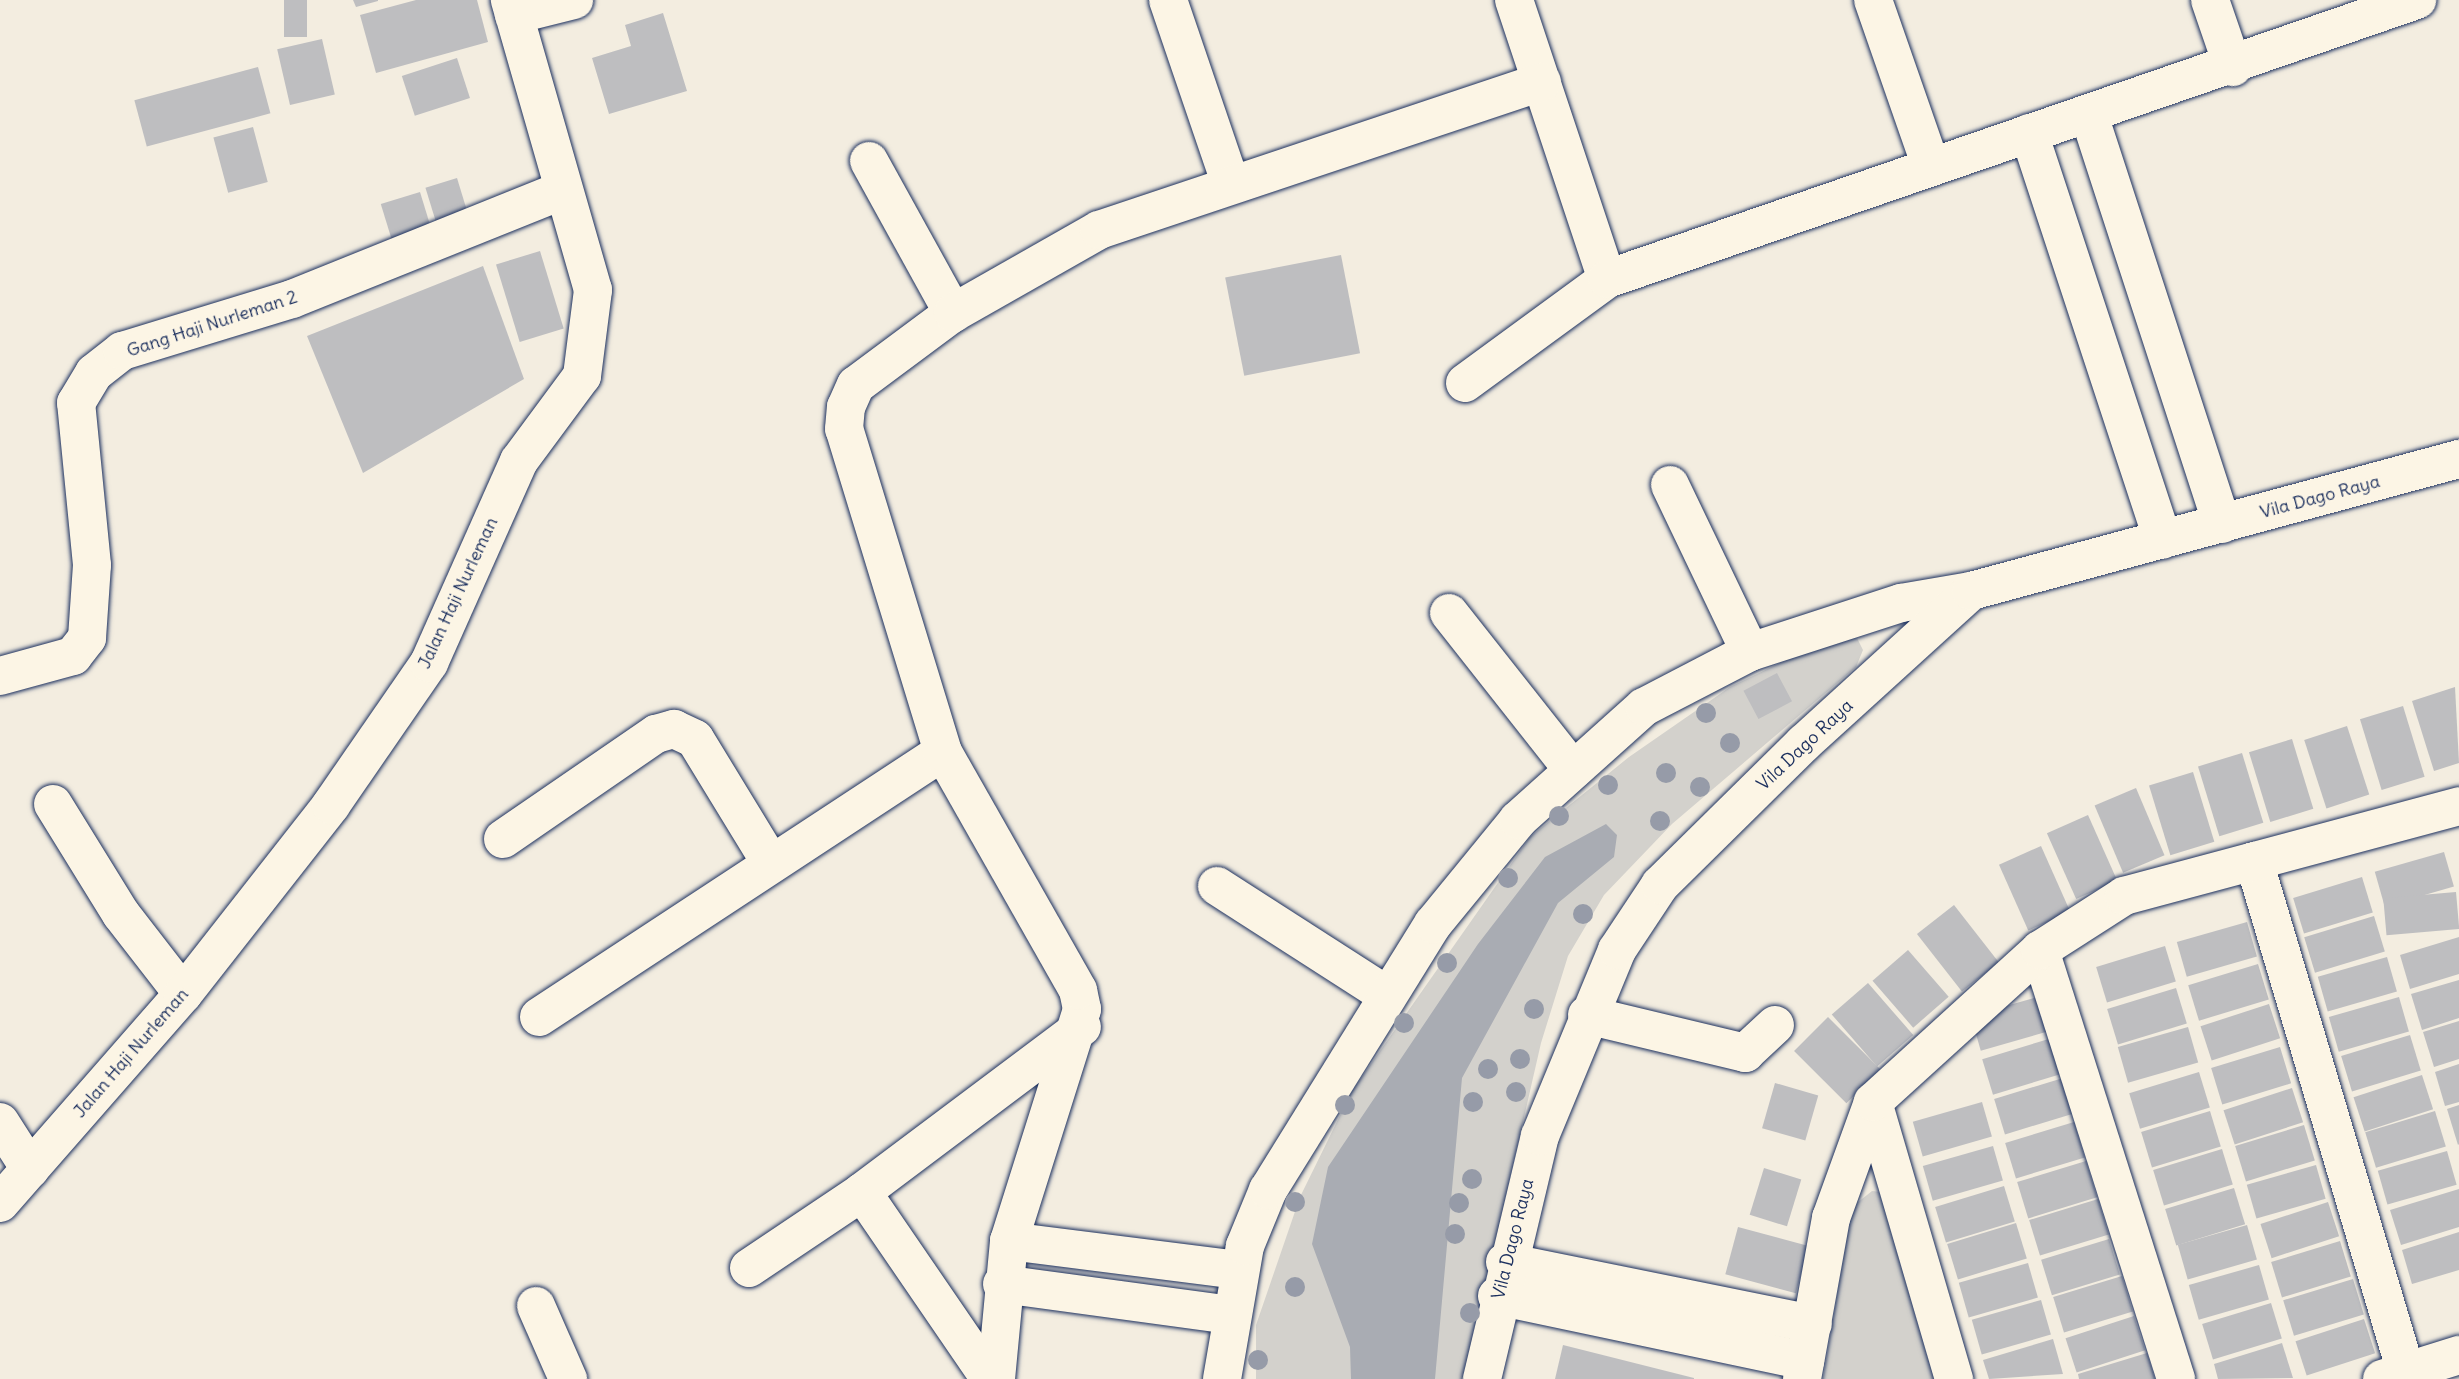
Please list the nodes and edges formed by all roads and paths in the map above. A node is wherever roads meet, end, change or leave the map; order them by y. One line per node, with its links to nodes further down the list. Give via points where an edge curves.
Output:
1 (574, 0): 7 (street)
2 (1168, 0): 14 (street)
3 (1514, 0): 9 (street)
4 (1873, 0): 13 (street)
5 (2210, 0): 8 (street)
6 (2417, 0): 8 (street)
7 (512, 7): 15 (street, Jalan Haji Nurleman)
8 (2233, 67): 10 (street)
9 (1542, 82): 14 (street); 16 (street)
10 (2089, 115): 11 (street); 21 (street)
11 (2029, 132): 13 (street); 22 (street)
12 (869, 161): 17 (street)
13 (1931, 167): 16 (street)
14 (1230, 182): 17 (street, via 1099,230)
15 (561, 191): 26 (street, Gang Haji Nurleman 2, via 292,299 122,351 94,373 76,403 92,565 87,638 73,656); 36 (street, Jalan Haji Nurleman, via 593,290 582,376 519,461 429,663 331,805)
16 (1607, 279): 18 (street)
17 (953, 313): 27 (street, via 856,385 844,429)
18 (1465, 383)
19 (2459, 459): 21 (street, Vila Dago Raya)
20 (1670, 485): 25 (street)
21 (2222, 524): 22 (street, Vila Dago Raya)
22 (2163, 540): 23 (street, Vila Dago Raya)
23 (1971, 591): 25 (street, via 1901,603); 38 (street, Vila Dago Raya, via 1660,885 1617,950)
24 (1449, 613): 28 (street)
25 (1750, 652): 28 (street, via 1644,707)
26 (0, 676)
27 (943, 752): 33 (street); 41 (street, via 1078,990)
28 (1573, 771): 37 (street, via 1518,820 1433,924)
29 (53, 803): 36 (street, via 121,914)
30 (2458, 809): 32 (street)
31 (503, 839): 33 (street, via 656,734 674,729 695,739)
32 (2253, 861): 35 (street, via 2123,896); 58 (street)
33 (770, 862): 39 (street)
34 (1217, 886): 37 (street)
35 (2040, 950): 42 (street); 65 (street)
36 (183, 994): 44 (street, Jalan Haji Nurleman)
37 (1387, 995): 49 (street, via 1268,1190)
38 (1587, 1015): 40 (street, via 1745,1053); 50 (street, Vila Dago Raya, via 1540,1136)
39 (539, 1017)
40 (1775, 1025)
41 (1082, 1027): 45 (street); 47 (street)
42 (1873, 1102): 55 (street, via 1830,1218); 64 (street)
43 (0, 1122): 44 (street)
44 (30, 1169): 46 (street, Jalan Haji Nurleman)
45 (862, 1192): 48 (street); 60 (street)
46 (0, 1203)
47 (1009, 1241): 49 (street); 51 (street)
48 (749, 1268)
49 (1239, 1270): 54 (street)
50 (1501, 1279): 52 (street); 63 (street, Vila Dago Raya)
51 (1002, 1284): 54 (street); 61 (street)
52 (1625, 1304): 55 (street); 57 (street)
53 (536, 1306): 59 (street)
54 (1230, 1315): 62 (street)
55 (1813, 1324): 57 (street)
56 (2459, 1355): 58 (street)
57 (1804, 1370)
58 (2399, 1377)
59 (568, 1379)
60 (990, 1379)
61 (996, 1379)
62 (1222, 1379)
63 (1482, 1379)
64 (1954, 1379)
65 (2176, 1379)

